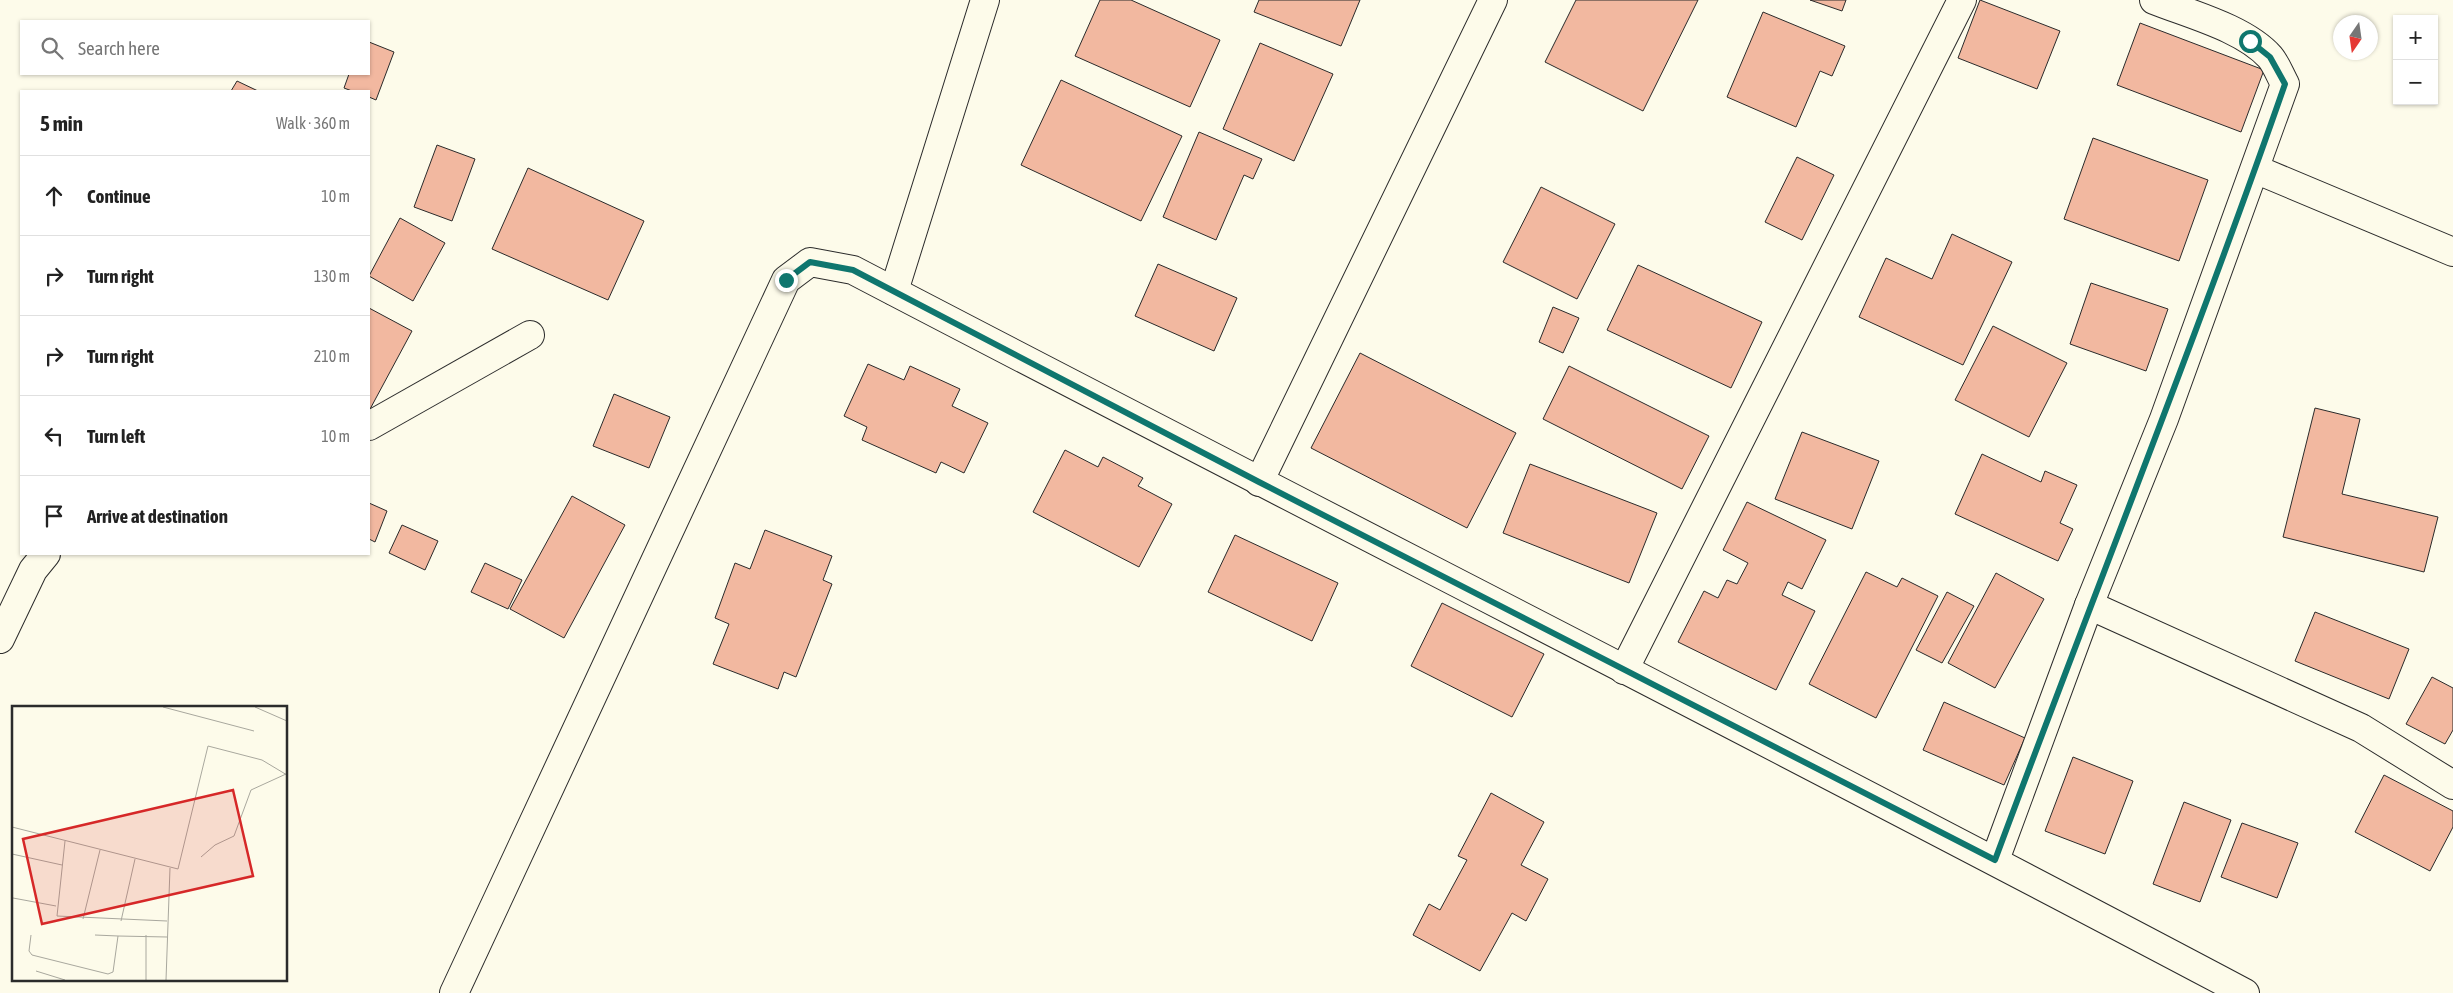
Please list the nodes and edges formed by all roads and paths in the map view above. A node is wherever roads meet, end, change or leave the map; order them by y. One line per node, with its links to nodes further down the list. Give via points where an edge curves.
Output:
1 (985, 0): 7 (street)
2 (1493, 0): 10 (street)
3 (1962, 0): 14 (street)
4 (2154, 0): 5 (street, via 2218,24 2250,41 2270,57 2285,84)
5 (2255, 169): 6 (street); 12 (street, via 2164,419)
6 (2453, 252)
7 (894, 291): 10 (street); 17 (street, via 853,270 810,262 786,280)
8 (530, 335): 9 (street)
9 (370, 425)
10 (1259, 482): 14 (street)
11 (45, 555): 13 (street, via 33,570)
12 (2090, 605): 15 (street, via 2361,728); 16 (street)
13 (0, 639)
14 (1624, 670): 16 (street)
15 (2453, 785)
16 (1995, 860): 18 (street)
17 (454, 993)
18 (2245, 993)

